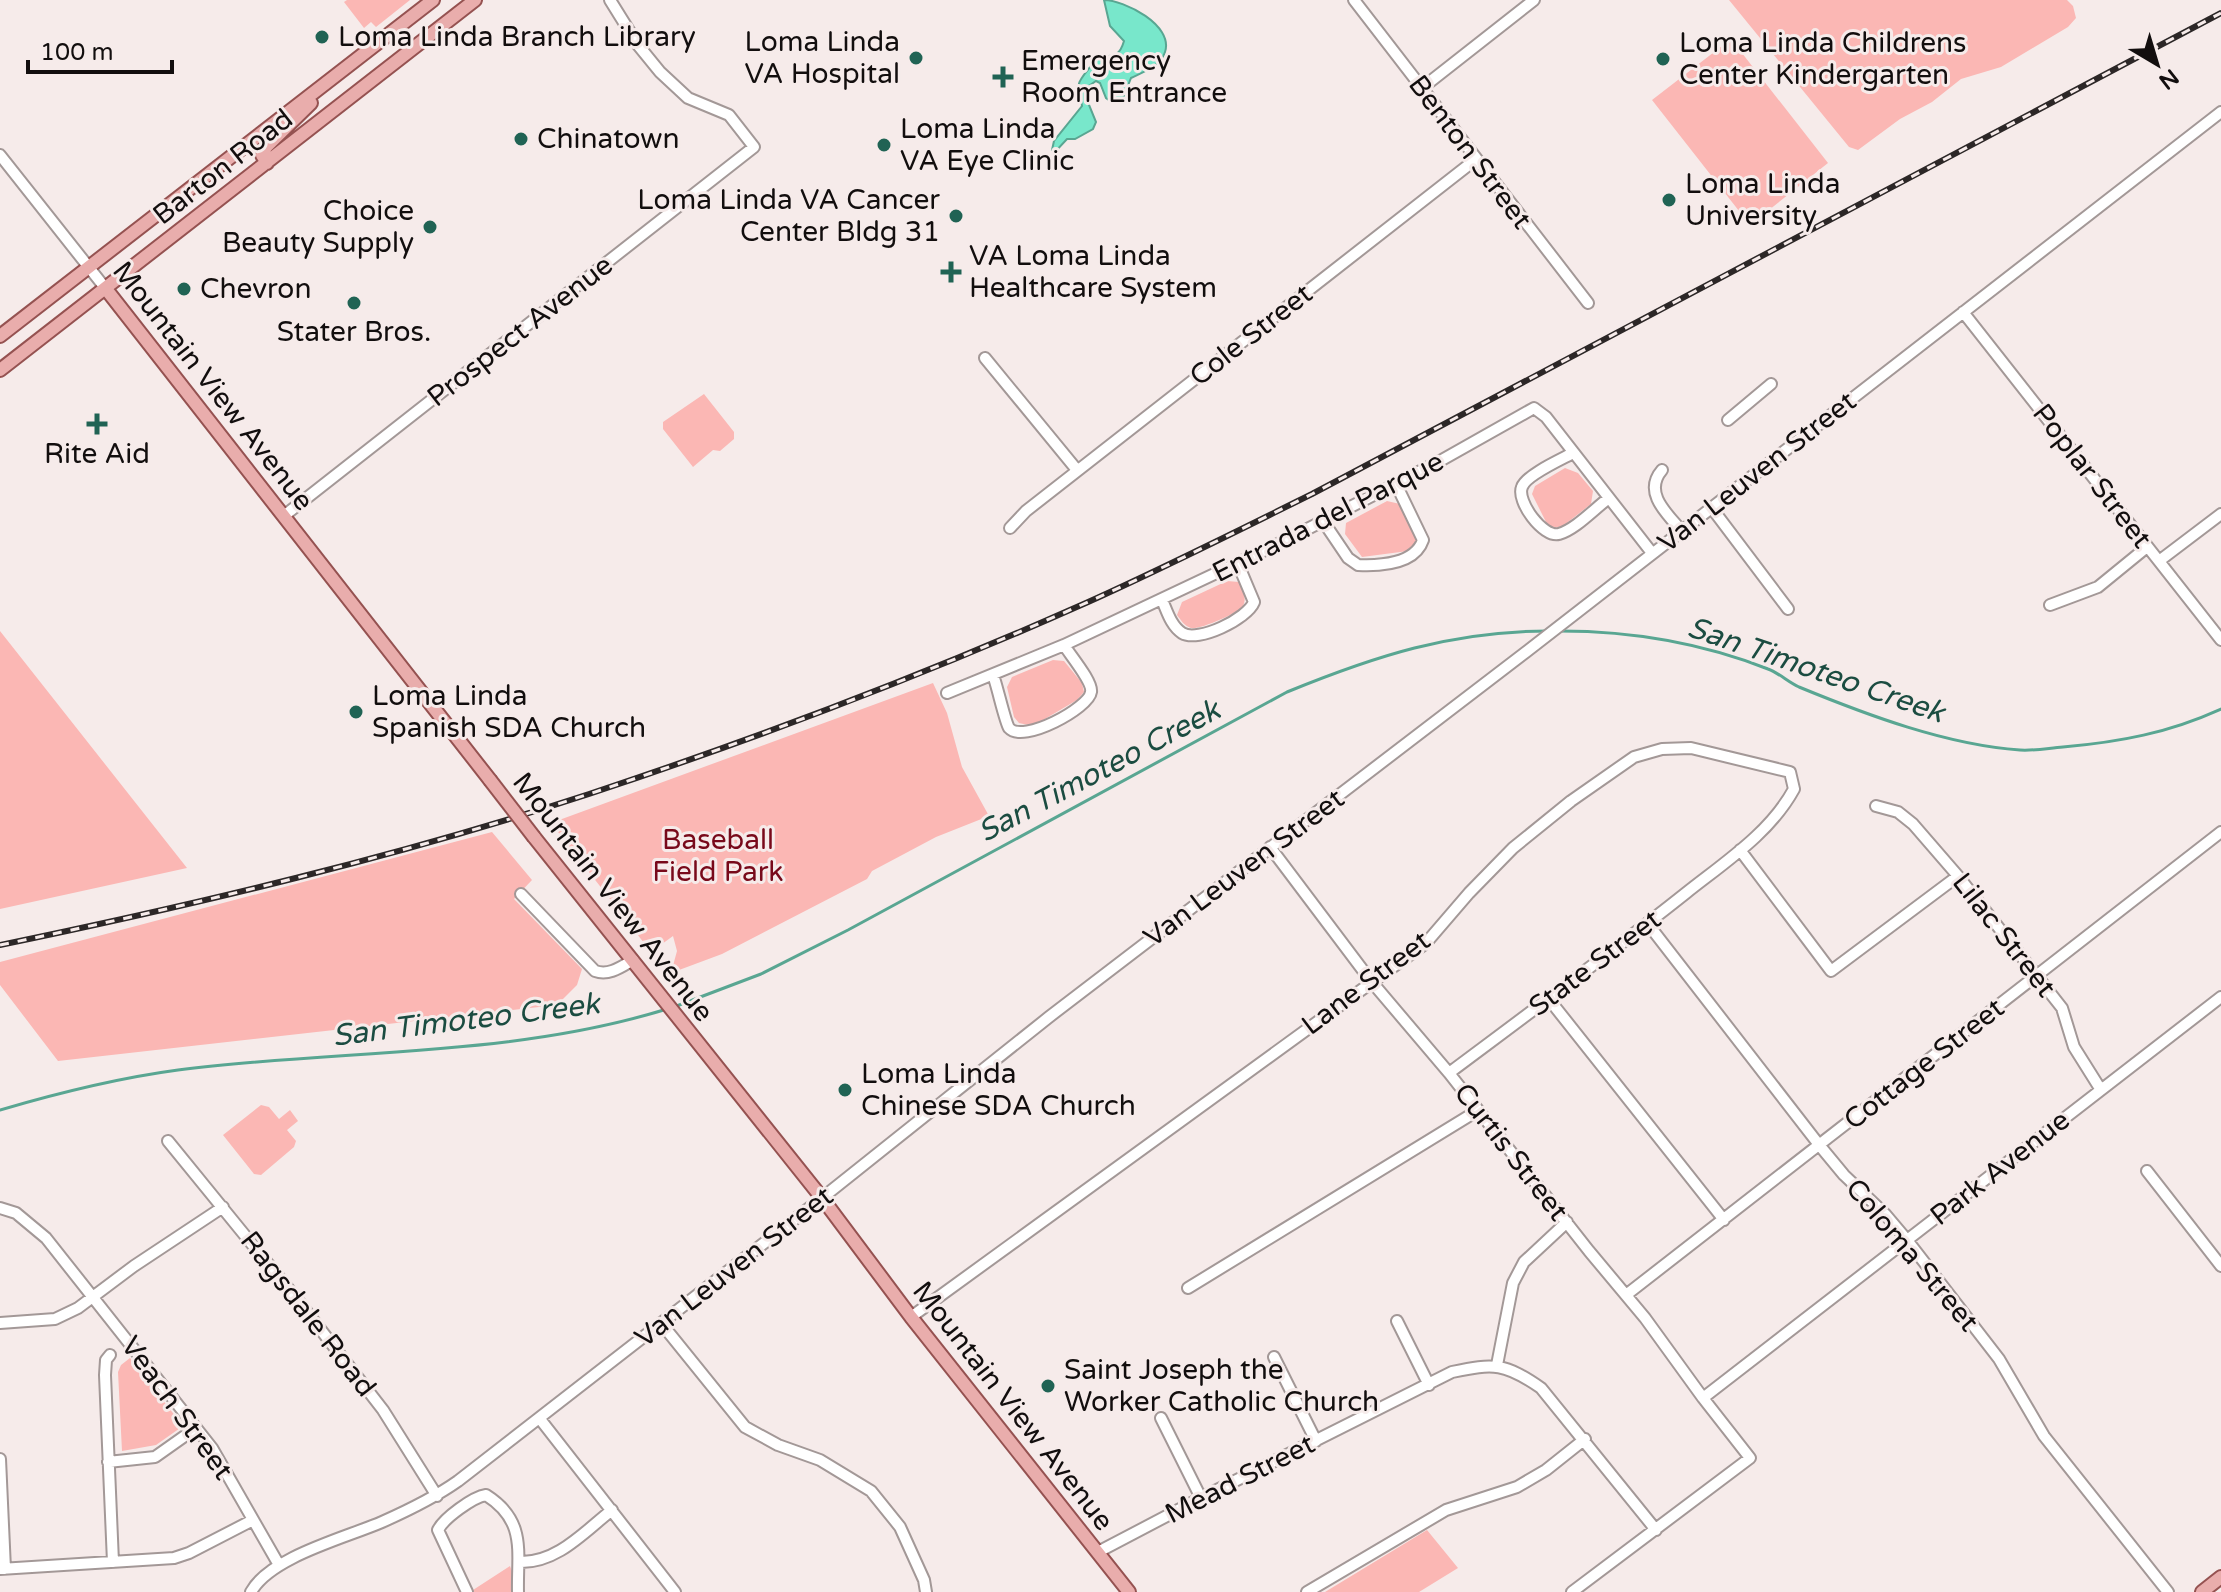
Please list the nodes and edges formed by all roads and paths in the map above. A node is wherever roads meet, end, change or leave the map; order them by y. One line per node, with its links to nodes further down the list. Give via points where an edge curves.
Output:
1 (433, 0): 6 (main road, Barton Road)
2 (475, 0): 11 (main road, Barton Road)
3 (610, 0): 28 (street, Prospect Avenue, via 660,72 688,98 729,115 754,147)
4 (1354, 0): 7 (street, Benton Street)
5 (1534, 0): 7 (street)
6 (330, 81): 11 (main road, via 266,147 262,155); 12 (main road, Barton Road)
7 (1422, 88): 10 (street, Benton Street)
8 (2221, 112): 15 (street, Van Leuven Street)
9 (0, 155): 12 (street, Mountain View Avenue)
10 (1475, 160): 14 (street, Benton Street); 22 (street, Cole Street)
11 (267, 163): 13 (main road, Barton Road)
12 (89, 268): 13 (street, Mountain View Avenue); 16 (main road, Barton Road)
13 (106, 289): 18 (main road, Barton Road); 28 (main road, Mountain View Avenue)
14 (1588, 303)
15 (1963, 312): 26 (street, Van Leuven Street); 32 (street, Poplar Street)
16 (0, 336)
17 (985, 358): 22 (street)
18 (0, 370)
19 (1771, 384): 20 (street)
20 (1728, 420)
21 (1573, 453): 24 (street, Entrada del Parque, via 1534,408); 25 (street, Entrada del Parque); 25 (street, via 1522,486 1521,499 1543,532 1563,533)
22 (1077, 470): 30 (street, Cole Street)
23 (1662, 470): 31 (street, via 1653,490)
24 (1396, 484): 29 (street, Entrada del Parque); 29 (street, via 1423,540 1412,556 1358,565)
25 (1609, 498): 33 (street, Entrada del Parque)
26 (1711, 507): 31 (street, Van Leuven Street); 38 (street)
27 (2221, 514): 34 (street)
28 (285, 515): 50 (main road, Mountain View Avenue, bridge)
29 (1323, 521): 35 (street, Entrada del Parque)
30 (1010, 528)
31 (1681, 530): 33 (street, Van Leuven Street)
32 (2147, 547): 34 (street, Poplar Street); 37 (street, via 2098,587)
33 (1652, 553): 45 (street, Van Leuven Street)
34 (2159, 561): 39 (street, Poplar Street)
35 (1238, 564): 36 (street, Entrada del Parque); 36 (street, via 1254,602 1242,617 1198,636 1185,635 1175,628)
36 (1162, 600): 40 (street, Entrada del Parque)
37 (2050, 605)
38 (1788, 609)
39 (2221, 640)
40 (1064, 645): 41 (street, Entrada del Parque); 41 (street, via 1092,687 1091,697 1029,734 1008,727)
41 (993, 675): 42 (street, Entrada del Parque)
42 (947, 693)
43 (1876, 806): 47 (street, Lilac Street, via 1898,812 1913,824)
44 (2221, 832): 51 (street, Cottage Street)
45 (1270, 847): 52 (street, Curtis Street); 61 (street, Van Leuven Street)
46 (1740, 850): 47 (street, via 1831,971); 49 (street, State Street); 52 (street, Lane Street, via 1779,815 1794,789 1790,772 1691,748 1634,757 1513,848 1426,943)
47 (1958, 876): 51 (street, Lilac Street)
48 (521, 894): 50 (street, via 595,971 615,970)
49 (1648, 924): 54 (street, State Street); 59 (street, Coloma Street)
50 (633, 960): 61 (main road, Mountain View Avenue)
51 (2036, 977): 56 (street, Lilac Street, via 2062,1008 2074,1047); 59 (street, Cottage Street)
52 (1371, 981): 55 (street, Curtis Street); 71 (street, Lane Street)
53 (2221, 997): 56 (street, Park Avenue)
54 (1548, 998): 55 (street, State Street); 64 (street)
55 (1449, 1073): 57 (street, Curtis Street)
56 (2101, 1090): 66 (street, Park Avenue)
57 (1477, 1111): 65 (street, Curtis Street); 68 (street)
58 (168, 1141): 62 (street, Ragsdale Road)
59 (1820, 1146): 64 (street, Cottage Street); 66 (street, Coloma Street)
60 (2147, 1171): 67 (street)
61 (822, 1198): 71 (main road, Mountain View Avenue); 74 (street, Van Leuven Street)
62 (223, 1207): 70 (street); 87 (street, Ragsdale Road, via 383,1410)
63 (0, 1208): 70 (street, Veach Street, via 39,1230)
64 (1724, 1220): 69 (street, Cottage Street)
65 (1567, 1222): 69 (street, Curtis Street); 77 (street, via 1524,1262 1513,1283)
66 (1907, 1240): 79 (street, Park Avenue); 106 (street, Coloma Street, via 2004,1367 2044,1436)
67 (2221, 1266)
68 (1188, 1288)
69 (1626, 1295): 79 (street, Curtis Street)
70 (93, 1297): 73 (street, via 55,1319); 82 (street, Veach Street)
71 (911, 1317): 92 (main road, Mountain View Avenue)
72 (1397, 1321): 78 (street)
73 (0, 1323)
74 (661, 1323): 81 (street, Van Leuven Street); 102 (street, via 745,1427 820,1460 871,1491 900,1527)
75 (110, 1355): 86 (street, via 105,1364)
76 (1274, 1357): 84 (street)
77 (1497, 1365): 78 (street, Mead Street, via 1452,1372); 83 (street, via 1541,1388)
78 (1429, 1385): 84 (street, Mead Street)
79 (1703, 1398): 91 (street, Curtis Street, via 1750,1458)
80 (1161, 1418): 88 (street)
81 (540, 1419): 87 (street, Van Leuven Street); 89 (street)
82 (196, 1428): 86 (street, via 155,1457); 90 (street, Veach Street)
83 (1585, 1439): 91 (street); 104 (street, via 1517,1487 1446,1510)
84 (1316, 1441): 88 (street, Mead Street)
85 (0, 1459): 96 (street)
86 (108, 1462): 93 (street)
87 (437, 1496): 95 (street, Van Leuven Street)
88 (1201, 1498): 92 (street, Mead Street)
89 (612, 1510): 94 (street, via 557,1553); 101 (street)
90 (253, 1520): 93 (street, via 174,1558); 95 (street, Veach Street)
91 (1656, 1530): 105 (street)
92 (1098, 1552): 103 (main road, Mountain View Avenue)
93 (113, 1562): 96 (street)
94 (520, 1562): 99 (street, via 518,1538 504,1511 486,1495 474,1499 438,1530); 100 (street)
95 (279, 1565): 98 (street, Van Leuven Street)
96 (3, 1569)
97 (2221, 1577): 107 (main road)
98 (251, 1592)
99 (467, 1592)
100 (518, 1592)
101 (675, 1592)
102 (926, 1592)
103 (1129, 1592)
104 (1307, 1592)
105 (1572, 1592)
106 (2168, 1592)
107 (2202, 1592)

